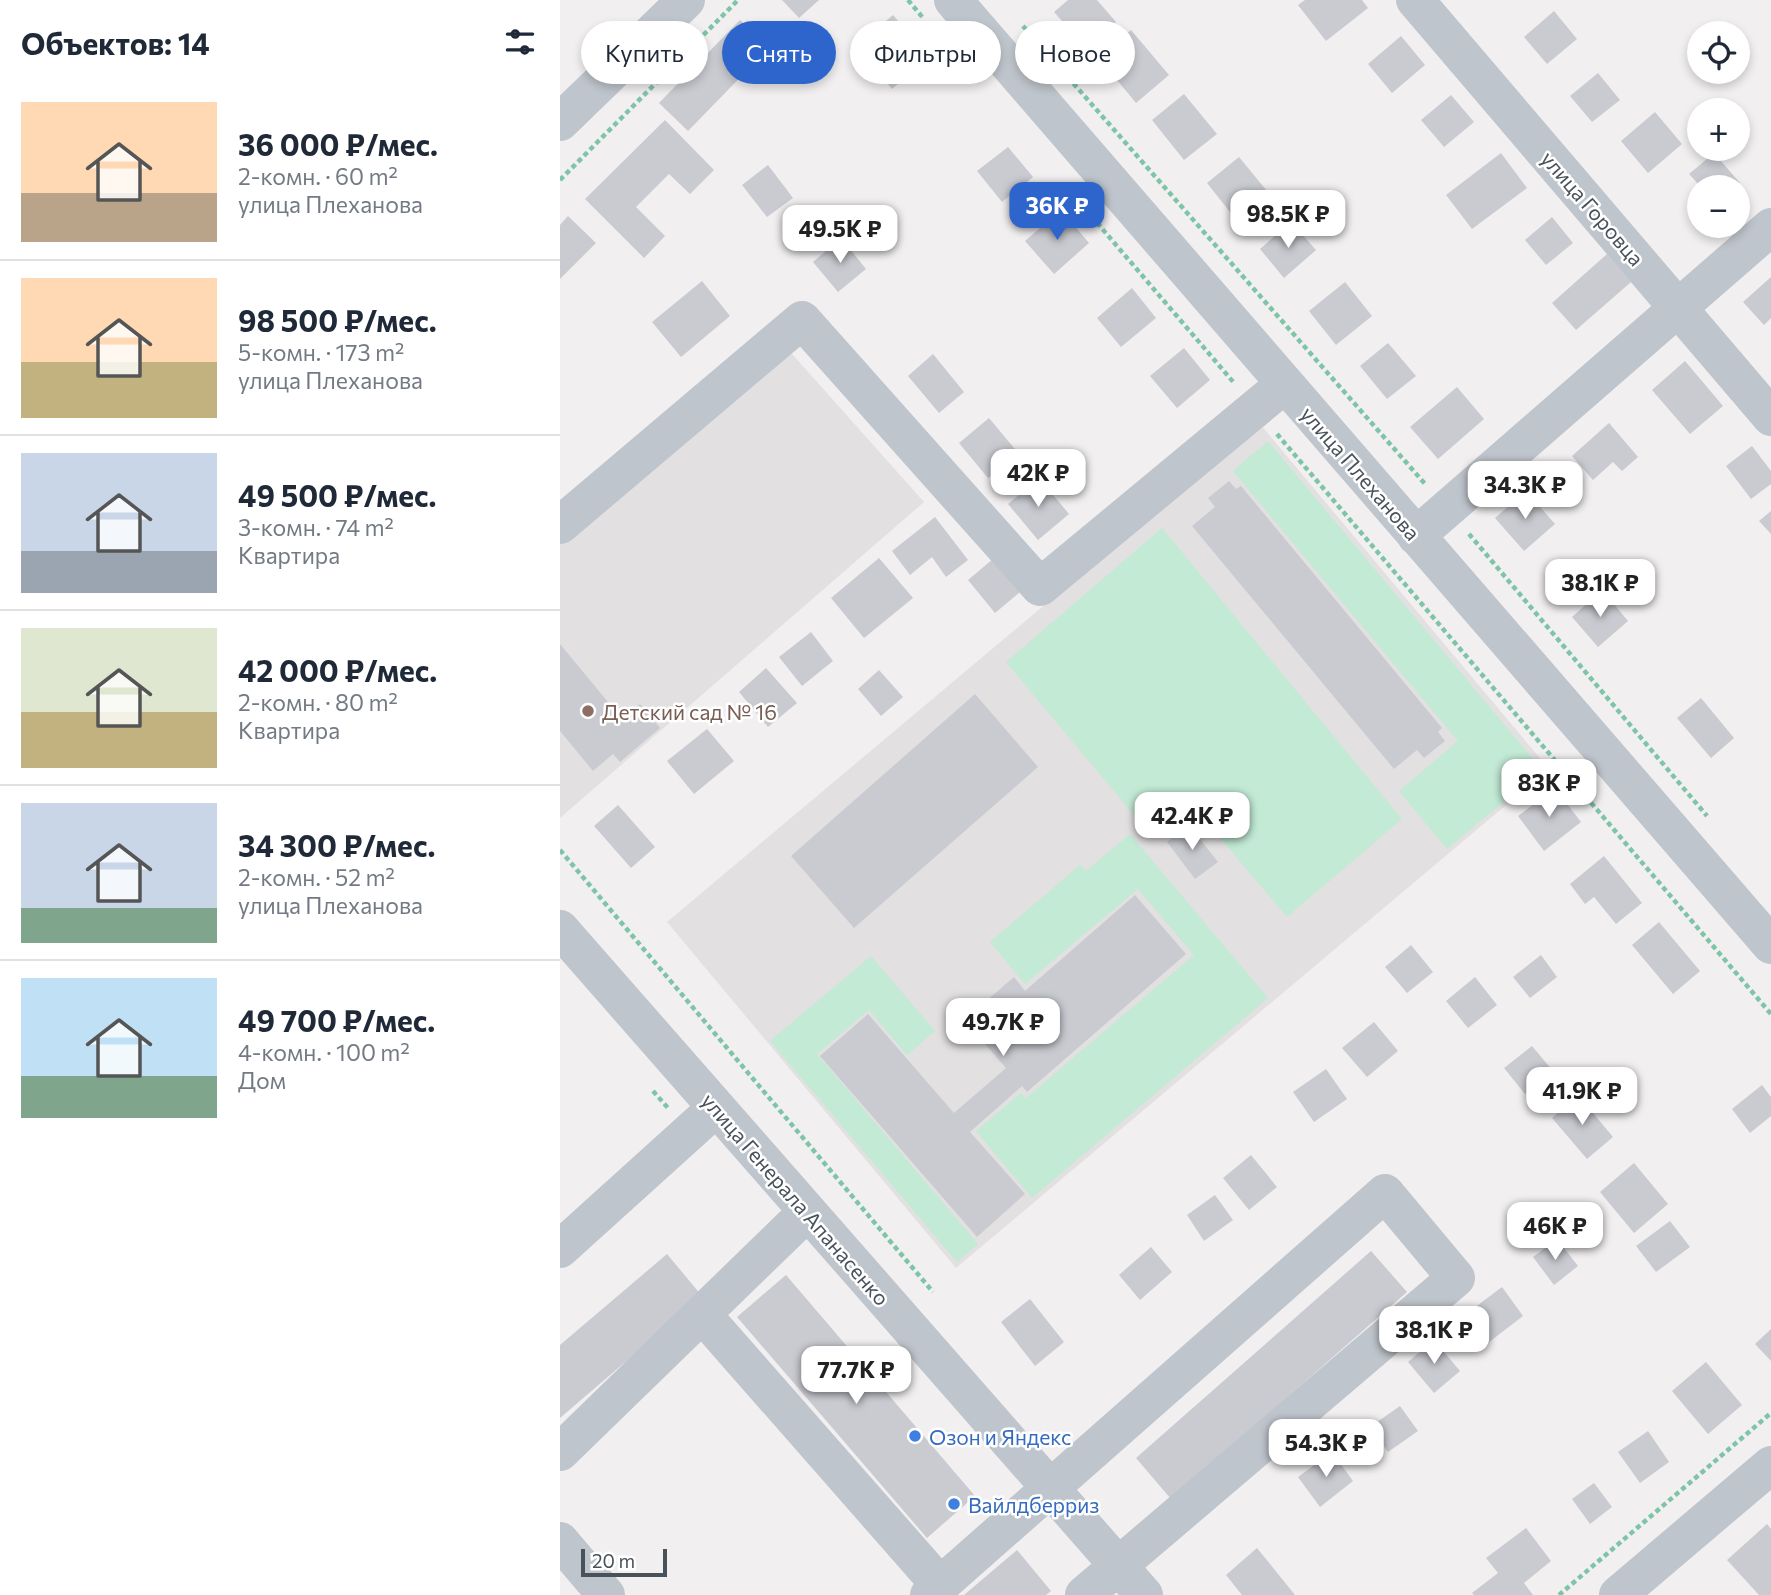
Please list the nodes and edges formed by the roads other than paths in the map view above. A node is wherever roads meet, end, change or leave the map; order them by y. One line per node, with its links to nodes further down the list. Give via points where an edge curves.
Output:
1 (686, 0): 4 (street)
2 (1415, 0): 6 (street, улица Горовца)
3 (939, 10): 7 (street, улица Плеханова)
4 (560, 122)
5 (1771, 227): 6 (street)
6 (1678, 308): 8 (street, улица Горовца); 10 (street)
7 (1285, 384): 9 (street, via 1040,587 802,320); 10 (street, улица Плеханова)
8 (1771, 417)
9 (560, 524)
10 (1416, 537): 12 (street, улица Плеханова)
11 (560, 929): 13 (street, улица Генерала Апанасенко)
12 (1771, 945)
13 (716, 1108): 14 (street, улица Генерала Апанасенко); 15 (street)
14 (807, 1212): 16 (street); 19 (street, улица Генерала Апанасенко)
15 (560, 1249)
16 (702, 1314): 17 (street); 22 (street)
17 (560, 1452)
18 (1764, 1482): 23 (street)
19 (1050, 1488): 21 (street, улица Генерала Апанасенко); 21 (street, via 1385,1193 1457,1278); 22 (street)
20 (560, 1541): 24 (street)
21 (1118, 1565): 25 (street); 26 (street, улица Генерала Апанасенко)
22 (935, 1590)
23 (1624, 1593)
24 (606, 1595)
25 (1084, 1595)
26 (1144, 1595)

